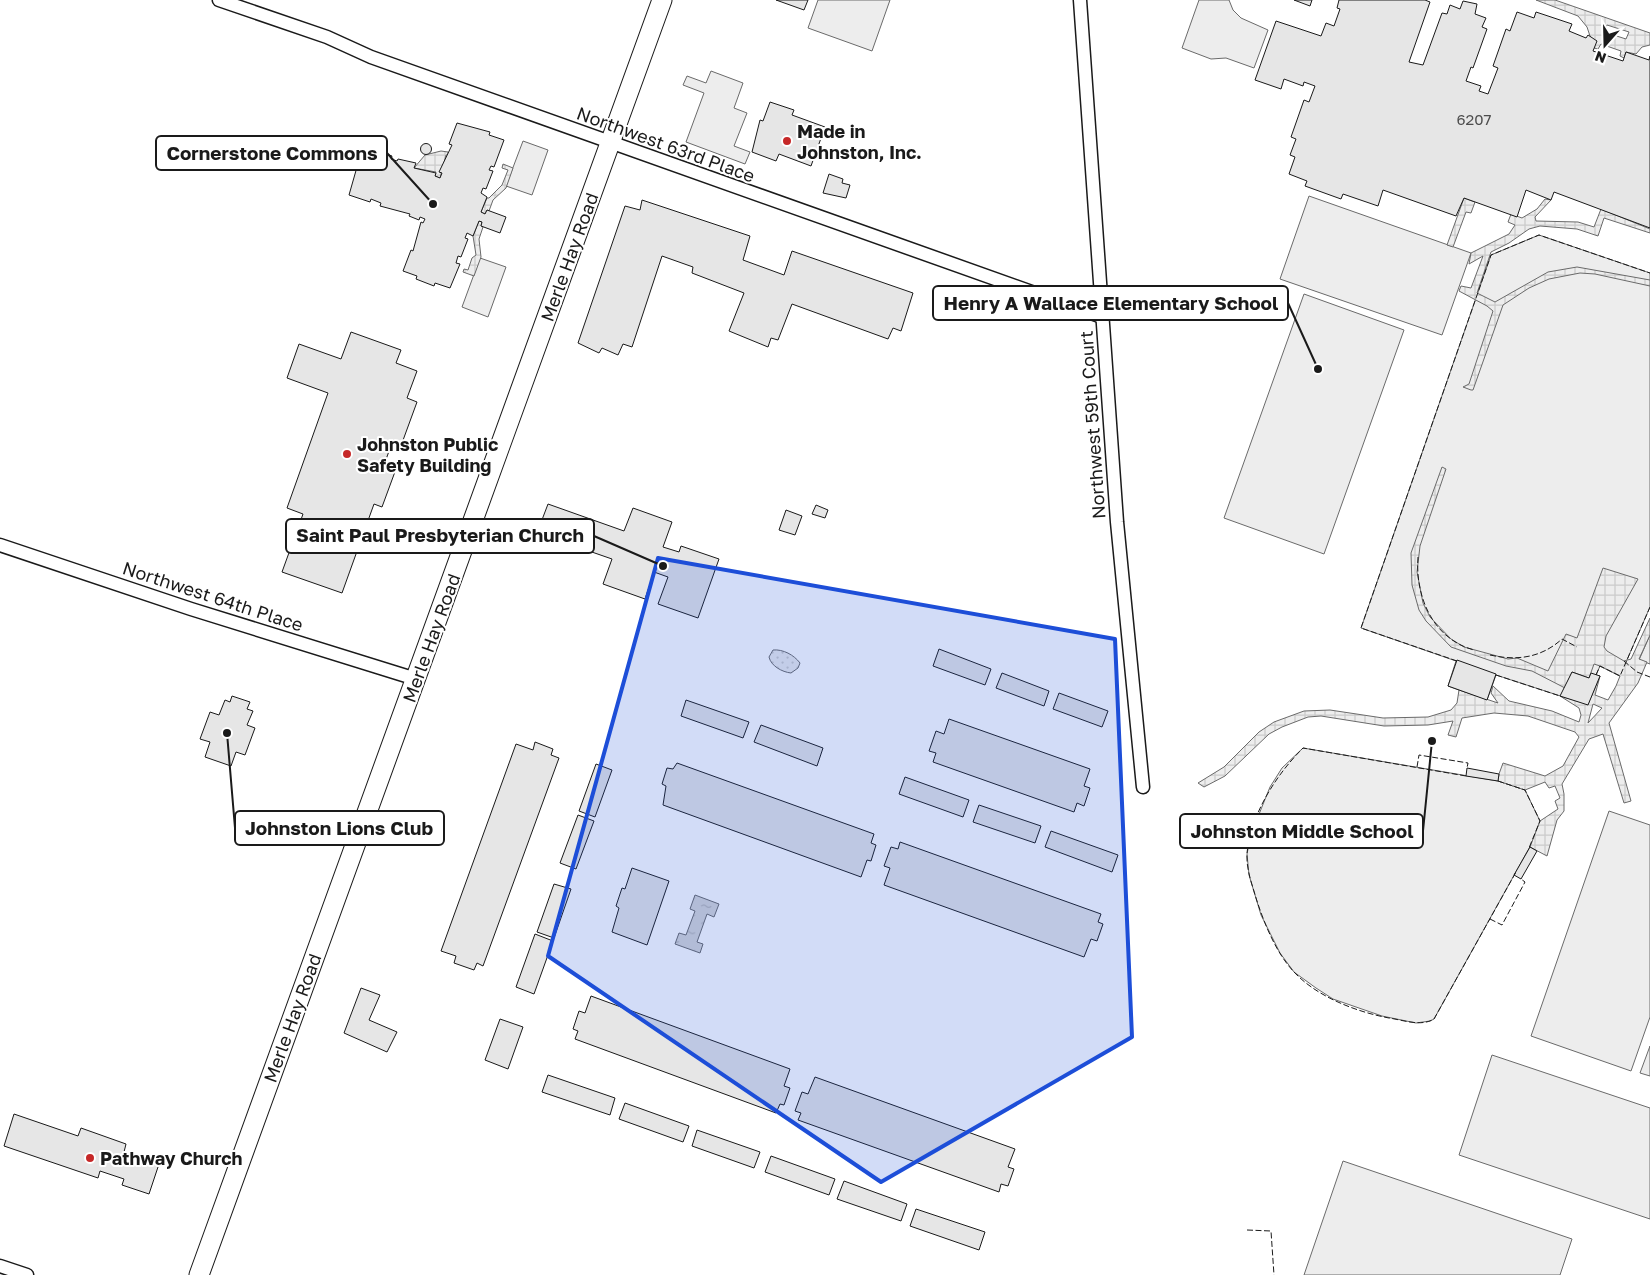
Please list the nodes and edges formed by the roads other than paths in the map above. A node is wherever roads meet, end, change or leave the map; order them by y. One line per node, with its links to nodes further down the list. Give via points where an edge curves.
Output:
1 (219, 0): 4 (street, Northwest 63rd Place)
2 (662, 0): 4 (main road, Merle Hay Road)
3 (1080, 0): 5 (street, Northwest 59th Court)
4 (611, 142): 5 (street, Northwest 63rd Place); 7 (main road, Merle Hay Road)
5 (1102, 317): 8 (street, Northwest 59th Court, via 1117,522)
6 (0, 545): 7 (street, Northwest 64th Place)
7 (416, 679): 11 (main road, Merle Hay Road)
8 (1143, 787)
9 (0, 1266): 10 (street)
10 (27, 1275)
11 (199, 1275)

